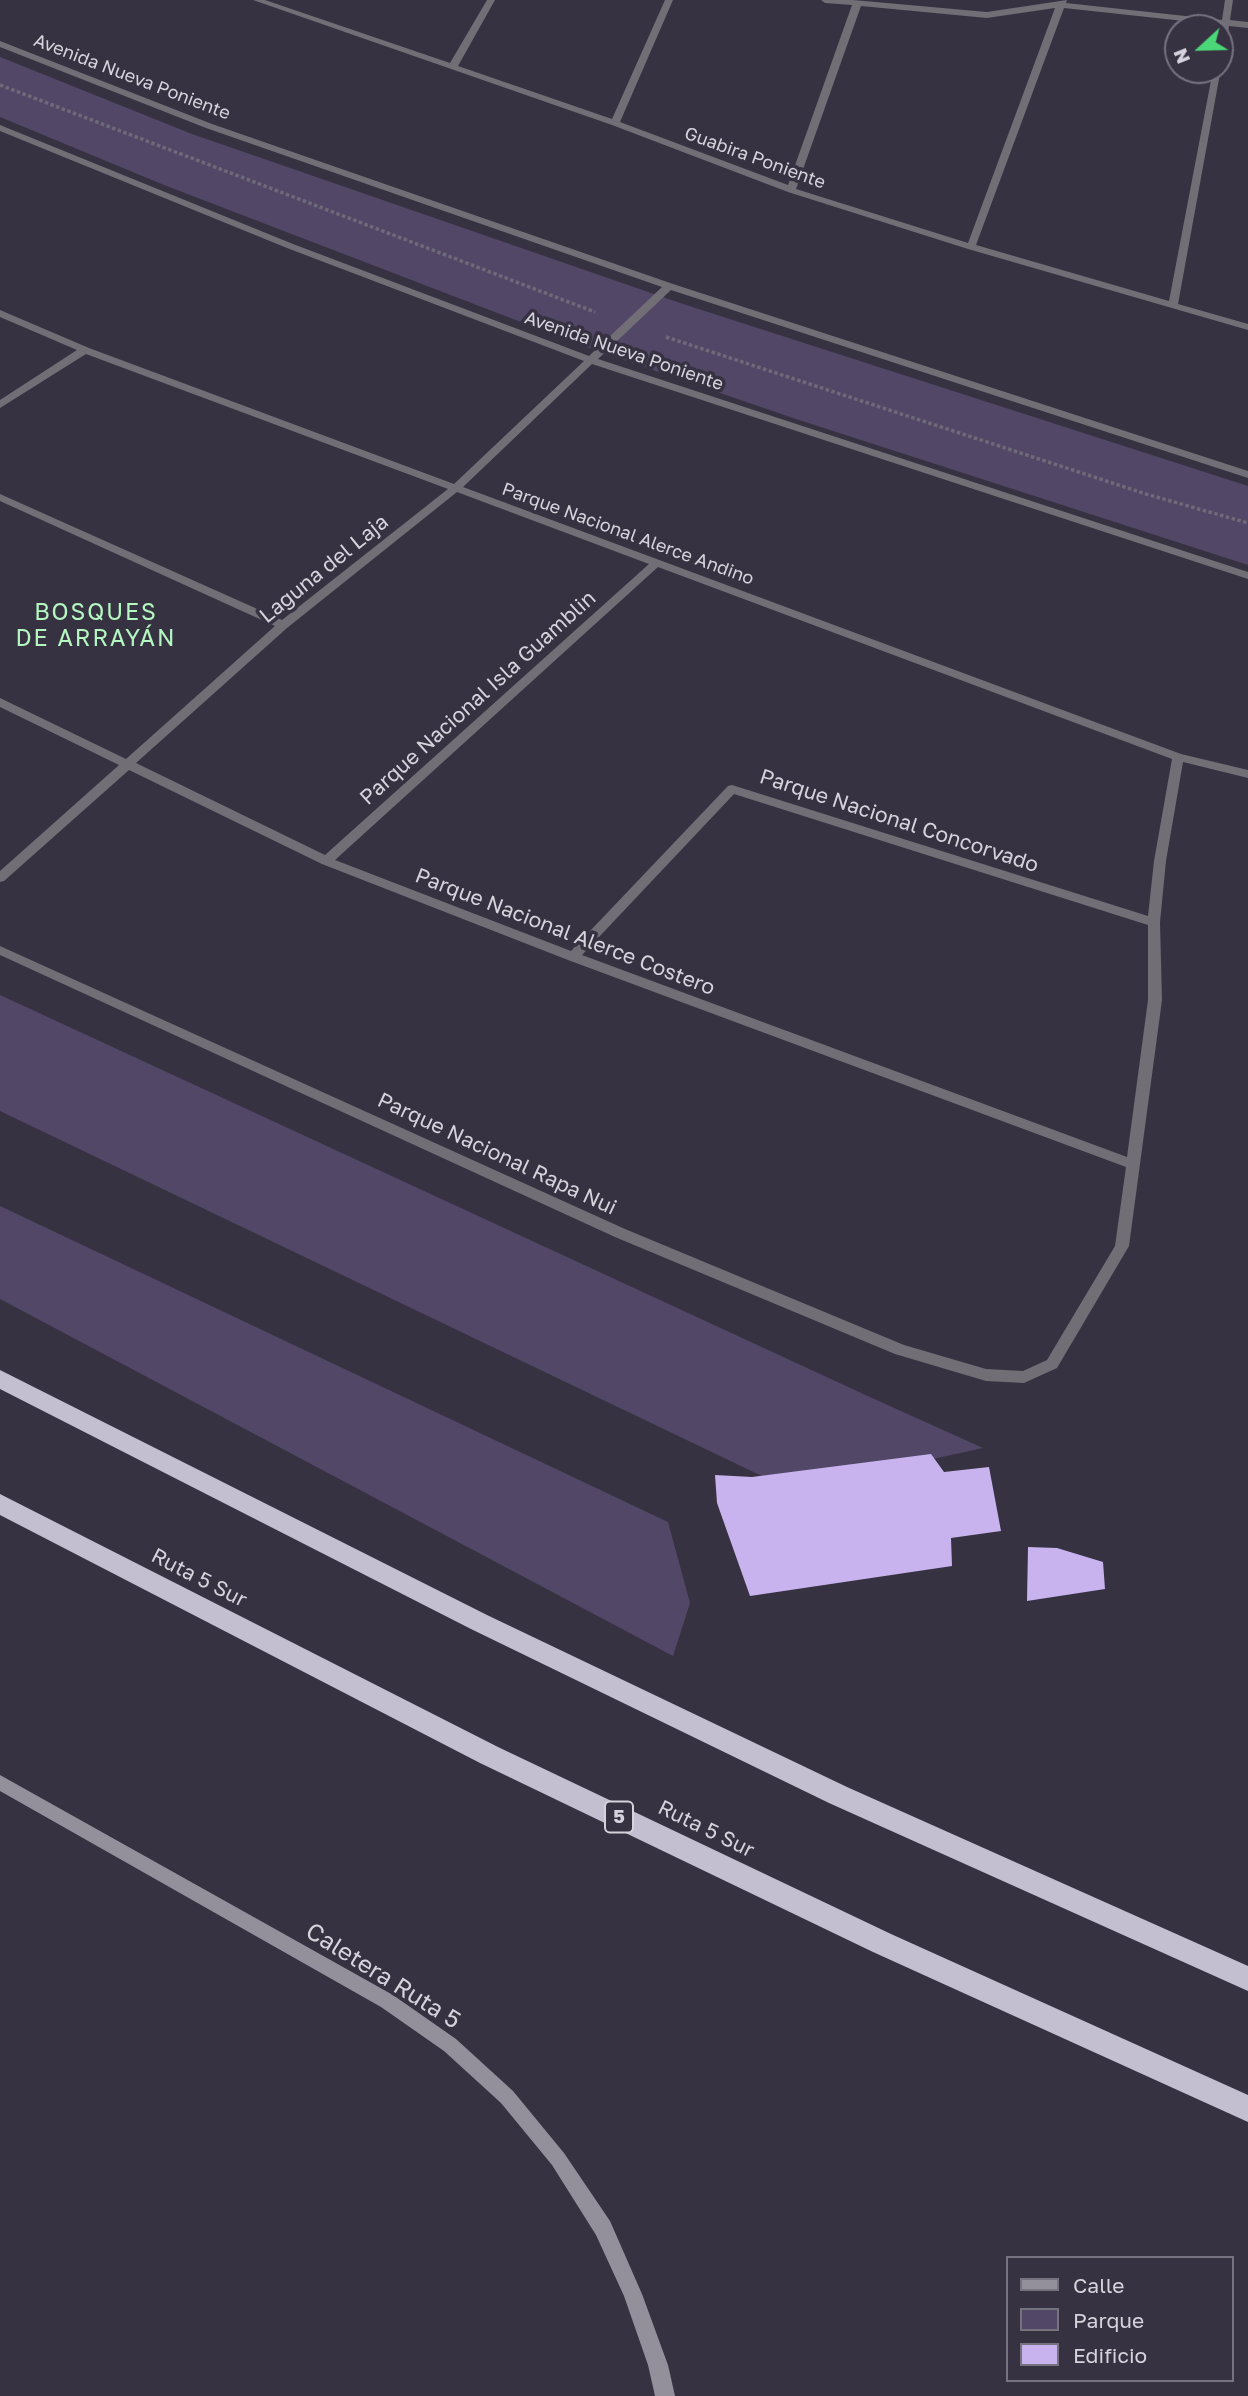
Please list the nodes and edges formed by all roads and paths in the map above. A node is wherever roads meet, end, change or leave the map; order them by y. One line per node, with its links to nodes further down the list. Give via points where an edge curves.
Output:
1 (257, 0): 9 (street, Guabira Poniente)
2 (293, 0): 9 (street)
3 (492, 0): 12 (street)
4 (669, 0): 14 (street)
5 (825, 0): 8 (street)
6 (1052, 0): 7 (street)
7 (1063, 3): 8 (street, via 988,15); 10 (street); 17 (street)
8 (857, 4): 16 (street)
9 (286, 12): 12 (street, Guabira Poniente)
10 (1164, 15)
11 (0, 44): 18 (street, Avenida Nueva Poniente, via 209,126)
12 (452, 68): 14 (street, Guabira Poniente)
13 (1215, 84): 19 (street)
14 (615, 123): 16 (street, Guabira Poniente)
15 (0, 128): 23 (street, Avenida Nueva Poniente)
16 (791, 190): 17 (street, Guabira Poniente)
17 (971, 247): 19 (street, Guabira Poniente)
18 (669, 286): 23 (street, Laguna del Laja); 25 (street, Avenida Nueva Poniente)
19 (1173, 306): 21 (street, Guabira Poniente)
20 (0, 313): 22 (street, Parque Nacional Alerce Andino)
21 (1248, 327)
22 (85, 350): 24 (street); 26 (street, Parque Nacional Alerce Andino)
23 (590, 360): 26 (street, Laguna del Laja); 29 (street, Avenida Nueva Poniente)
24 (0, 405)
25 (1248, 475)
26 (456, 488): 28 (street, Parque Nacional Alerce Andino); 30 (street, Laguna del Laja)
27 (0, 498): 30 (street)
28 (656, 563): 32 (street, Parque Nacional Alerce Andino); 35 (street, Parque Nacional Isla Guamblin)
29 (1248, 576)
30 (283, 625): 33 (street, Laguna del Laja)
31 (0, 702): 33 (street, Parque Nacional Alerce Costero)
32 (1178, 757): 34 (street, Parque Nacional Alerce Andino); 37 (street, Parque Nacional Rapa Nui)
33 (126, 763): 35 (street, Parque Nacional Alerce Costero); 36 (street, Laguna del Laja)
34 (1248, 774)
35 (326, 862): 39 (street, Parque Nacional Alerce Costero)
36 (0, 878)
37 (1154, 922): 39 (street, Parque Nacional Concorvado, via 732,789); 40 (street, Parque Nacional Rapa Nui, via 1155,1000)
38 (0, 950): 40 (street, Parque Nacional Rapa Nui, via 620,1233 900,1350 986,1375 1024,1377 1052,1364 1122,1246)
39 (573, 957): 40 (street, Parque Nacional Alerce Costero)
40 (1132, 1164)
41 (0, 1379): 44 (highway, via 516,1640 838,1795)
42 (0, 1504): 45 (highway, Ruta 5 Sur / 5, via 514,1766 869,1937)
43 (0, 1782): 46 (main road, Caletera Ruta 5, via 387,2001 450,2045 498,2088 558,2159 603,2228 633,2294)
44 (1248, 1979)
45 (1248, 2109)
46 (665, 2396)

